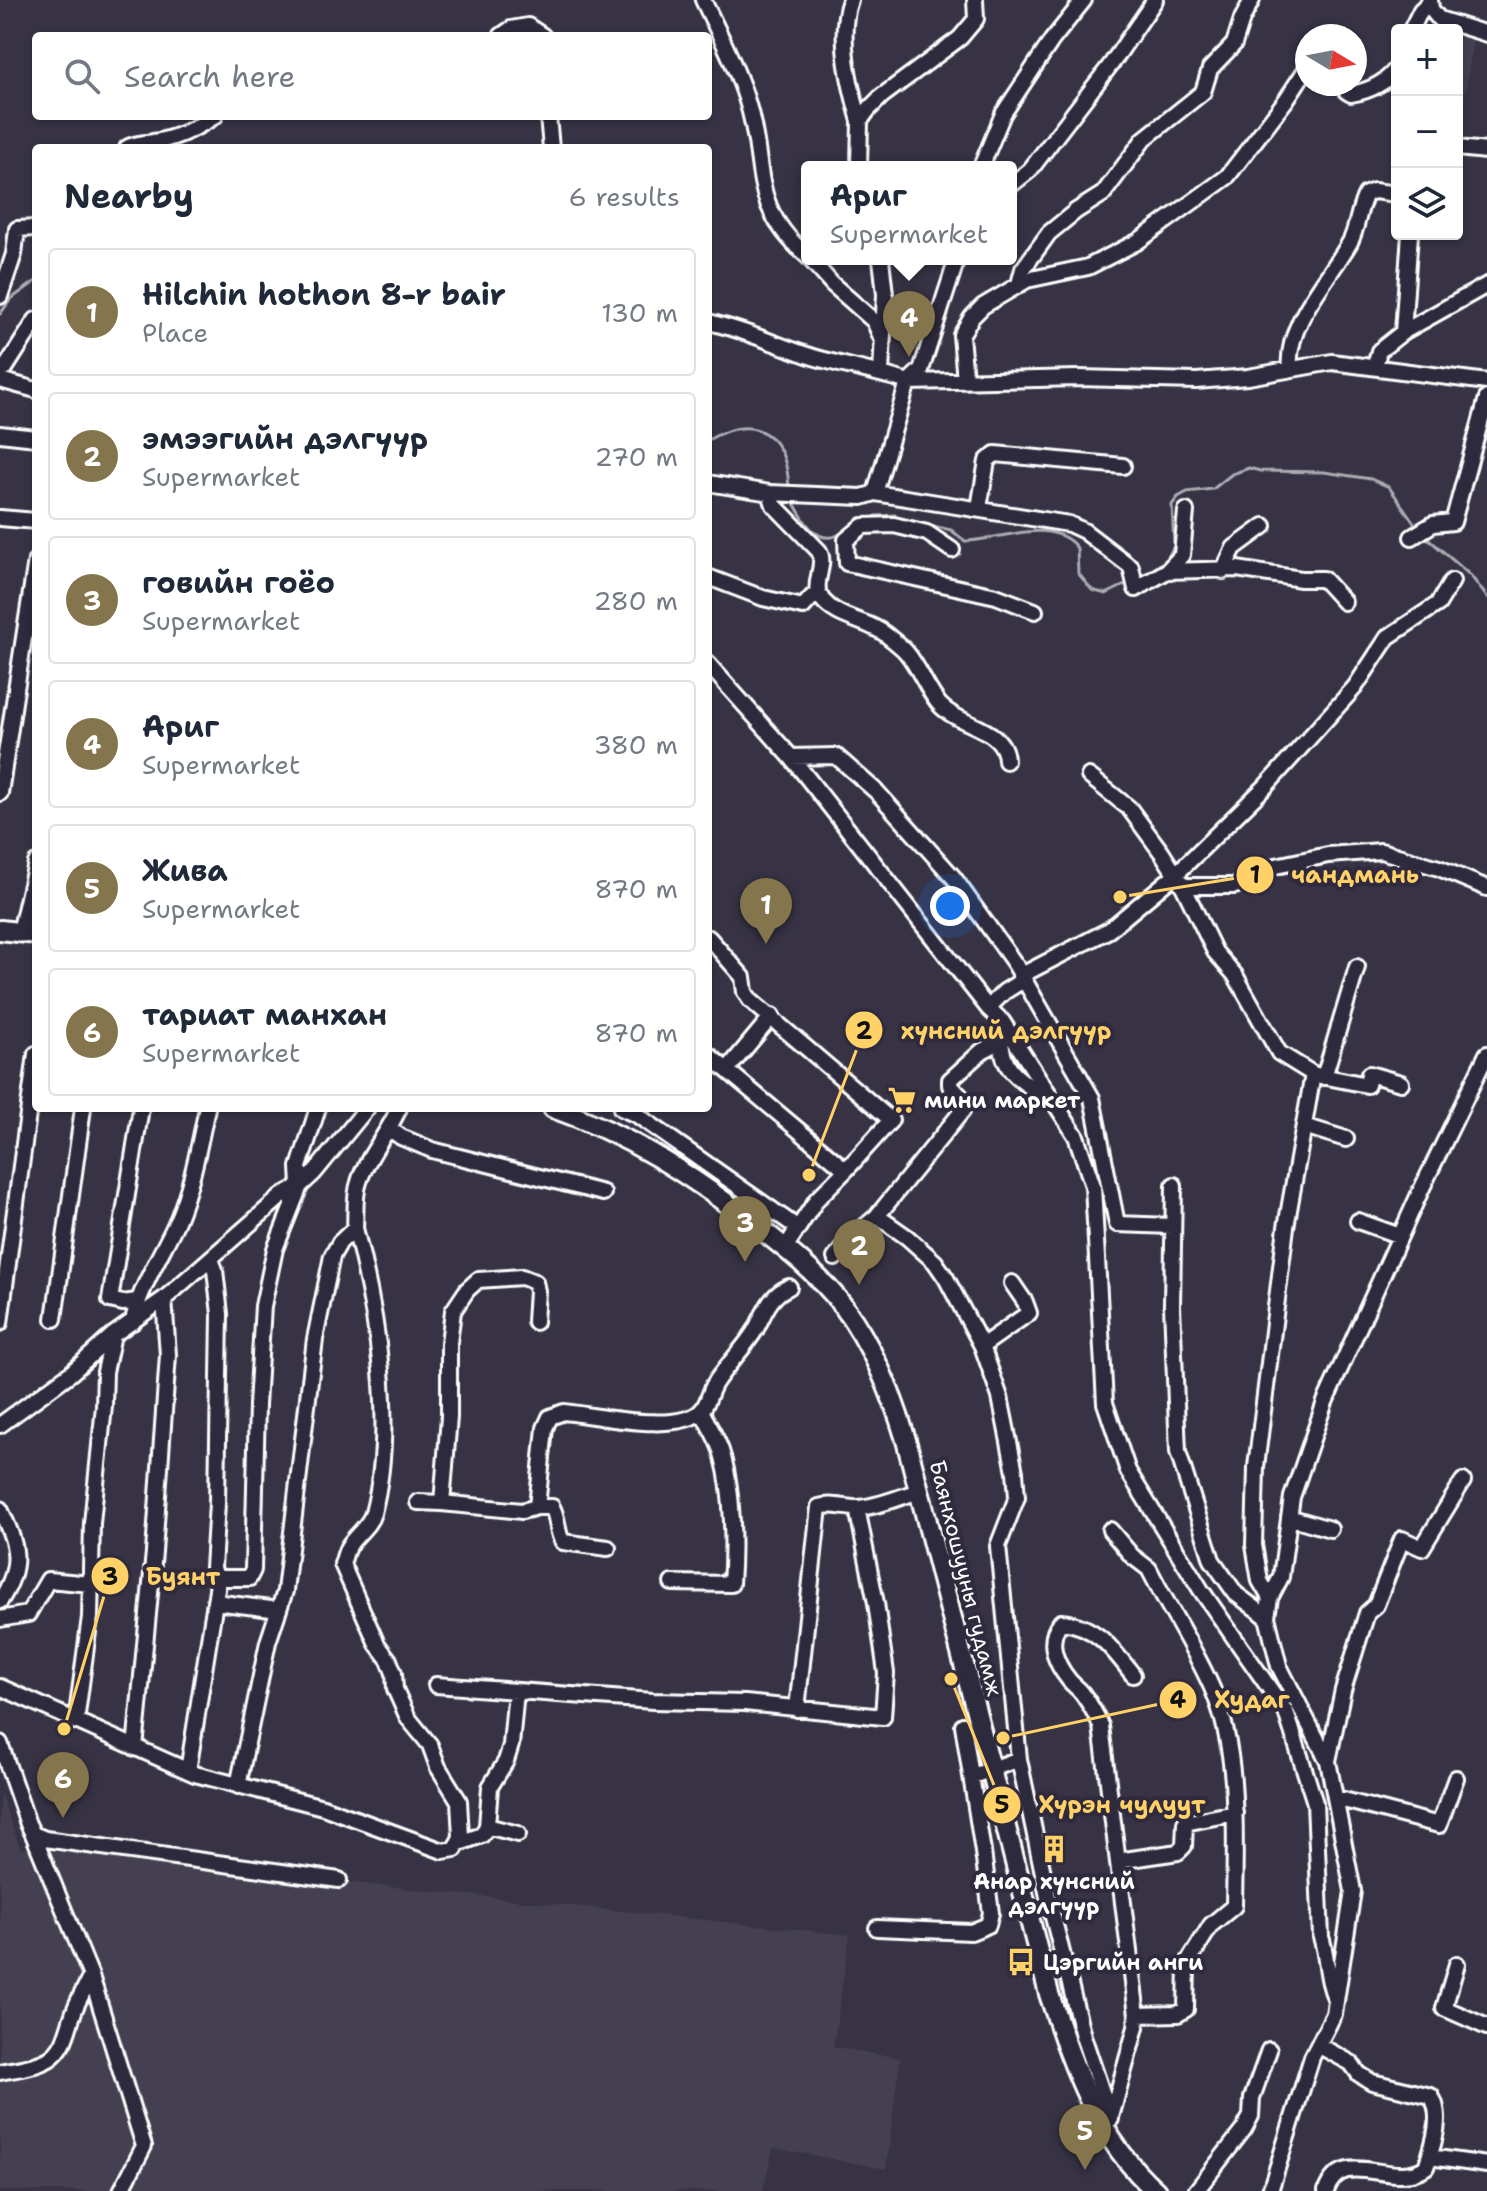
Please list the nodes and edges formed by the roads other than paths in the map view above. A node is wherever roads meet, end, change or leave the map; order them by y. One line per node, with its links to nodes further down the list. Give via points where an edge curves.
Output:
1 (703, 0): 30 (street, via 748,102 769,212)
2 (850, 0): 17 (street, via 847,52)
3 (975, 0): 17 (street, via 976,19 960,38 882,96)
4 (1084, 0): 23 (street, via 1003,114)
5 (1155, 0): 24 (street, via 1112,63)
6 (1252, 0): 34 (street, via 1234,44 1210,69 1203,92 1144,139 1103,194 1049,233 1023,269)
7 (1430, 1): 8 (street); 11 (street, via 1439,19)
8 (1414, 24)
9 (507, 32): 10 (street, via 528,26)
10 (537, 32)
11 (1487, 34)
12 (1391, 77): 14 (street)
13 (1295, 86): 34 (street, via 1227,177 1137,242 1088,267)
14 (1367, 90)
15 (209, 120): 18 (street, via 155,142)
16 (548, 120): 19 (street)
17 (860, 121): 22 (street)
18 (133, 144)
19 (551, 144)
20 (1463, 149): 21 (street)
21 (1487, 151)
22 (859, 161)
23 (983, 161)
24 (1017, 180)
25 (1391, 193): 43 (street, via 1366,194 1350,241 1293,336)
26 (0, 226): 28 (street)
27 (32, 228): 28 (street)
28 (17, 229): 36 (street)
29 (1410, 240): 39 (street)
30 (801, 252)
31 (814, 265): 40 (street, via 874,321)
32 (882, 265): 40 (street)
33 (955, 265): 47 (street, via 921,370)
34 (1019, 284): 46 (street, via 991,300 965,327 960,342)
35 (1487, 285): 39 (street)
36 (0, 296)
37 (712, 323): 44 (street, via 833,363)
38 (32, 327): 42 (street)
39 (1403, 332): 41 (street, via 1379,351)
40 (883, 341): 44 (street)
41 (1375, 366): 43 (street, via 1332,362); 48 (street)
42 (0, 369)
43 (1290, 369): 46 (street, via 1196,381)
44 (881, 373): 47 (street)
45 (0, 380): 49 (street)
46 (965, 380): 47 (street)
47 (908, 382): 56 (street)
48 (1487, 382)
49 (32, 389)
50 (1487, 398): 62 (street, via 1453,522 1433,524)
51 (0, 434): 52 (street)
52 (32, 438)
53 (1123, 466): 57 (street, via 995,454 987,461)
54 (712, 484): 55 (street)
55 (775, 493): 56 (street); 63 (street, via 774,505)
56 (875, 493): 57 (street)
57 (979, 508): 66 (street, via 1084,531 1131,567 1134,583)
58 (1186, 511): 66 (street, via 1182,555)
59 (0, 518): 60 (street)
60 (32, 521)
61 (1264, 526): 67 (street, via 1234,548)
62 (1417, 534)
63 (810, 542): 64 (street); 71 (street, via 823,558)
64 (844, 548): 65 (street, via 863,526 894,525 927,533); 73 (street, via 847,563 996,596)
65 (952, 550)
66 (1167, 571): 67 (street)
67 (1223, 571): 72 (street, via 1323,579)
68 (712, 579): 71 (street, via 803,607 812,597)
69 (1452, 581): 79 (street, via 1438,604 1388,637 1355,687)
70 (32, 586): 78 (street)
71 (821, 597): 76 (street, via 848,619 872,625 906,652 940,706 1000,739)
72 (1344, 602)
73 (1035, 611)
74 (712, 668): 75 (street)
75 (791, 757): 86 (street, via 836,756 877,792 954,878); 87 (street)
76 (1006, 761)
77 (1089, 776): 79 (street, via 1129,808)
78 (0, 793)
79 (1179, 880): 80 (street, via 1235,886 1271,867 1381,851); 86 (street, via 1109,930); 94 (street, via 1215,952 1235,975 1279,1053)
80 (1487, 888)
81 (32, 898): 83 (street)
82 (0, 930): 83 (main road)
83 (28, 933)
84 (712, 941): 88 (street, via 743,977 750,1000)
85 (1357, 967): 94 (street)
86 (1022, 978): 87 (street); 110 (street, via 1092,1098)
87 (988, 1008): 89 (street)
88 (772, 1016): 93 (street); 111 (street, via 891,1120)
89 (1002, 1021): 90 (street); 97 (street)
90 (1001, 1041): 97 (street, via 1013,1076); 115 (street, via 950,1080 963,1099 963,1110)
91 (1487, 1054): 120 (street)
92 (712, 1058): 93 (street)
93 (727, 1070): 111 (street)
94 (1318, 1075): 95 (street, via 1367,1085 1369,1074); 106 (street)
95 (1401, 1083)
96 (32, 1084): 131 (street)
97 (1058, 1104): 108 (street)
98 (82, 1112): 128 (street)
99 (140, 1112): 127 (street, via 110,1300)
100 (206, 1112): 127 (street, via 178,1218)
101 (317, 1112): 113 (street, via 299,1167)
102 (364, 1112): 113 (street)
103 (397, 1112): 107 (street)
104 (564, 1112): 121 (main road, Баянхошууны гудамж, via 665,1160)
105 (630, 1112): 119 (street)
106 (1304, 1126): 109 (street); 150 (street, via 1256,1467 1254,1545 1260,1581)
107 (390, 1129): 114 (street, via 432,1150); 118 (street, via 357,1186)
108 (1076, 1136): 110 (street); 184 (street, via 1093,1186 1105,1403 1128,1471 1201,1590 1286,1712 1315,1803 1321,1937)
109 (1346, 1139)
110 (1104, 1157): 117 (street, via 1117,1224)
111 (846, 1170): 119 (street)
112 (1174, 1185): 117 (street)
113 (300, 1186): 123 (street); 147 (street, via 275,1249 263,1306 253,1570 244,1580)
114 (603, 1193)
115 (877, 1216): 122 (street); 133 (street, via 935,1262)
116 (1358, 1221): 120 (street)
117 (1172, 1226): 154 (street, via 1178,1452 1212,1560 1236,1594)
118 (355, 1228): 153 (street, via 332,1256 315,1339); 176 (street, via 373,1304 382,1387 381,1452 373,1516 347,1548 342,1564 389,1660 408,1718 430,1745 459,1801)
119 (798, 1228): 121 (street)
120 (1400, 1236): 143 (street, via 1325,1402)
121 (785, 1248): 137 (main road, Баянхошууны гудамж, via 845,1308 876,1359)
122 (835, 1258)
123 (211, 1259): 126 (street); 147 (street, via 220,1314 213,1568)
124 (1012, 1283): 133 (street, via 1029,1313)
125 (789, 1287): 134 (street, via 768,1303)
126 (164, 1299): 129 (street); 164 (street, via 168,1355)
127 (137, 1301): 129 (street)
128 (54, 1319)
129 (133, 1322): 132 (street)
130 (535, 1322): 139 (street, via 535,1282 522,1277 478,1280 453,1311)
131 (0, 1323)
132 (113, 1335): 135 (street, via 71,1373); 149 (street, via 103,1387)
133 (982, 1346): 165 (street, via 1000,1397 1015,1472 1017,1497 998,1546)
134 (701, 1411): 140 (street, via 667,1423 564,1412 550,1417 542,1439); 148 (street, via 724,1460 731,1584)
135 (1, 1421)
136 (1463, 1481): 166 (street, via 1422,1548 1402,1539 1376,1605 1367,1613)
137 (919, 1491): 141 (street); 168 (main road, Баянхошууны гудамж)
138 (418, 1502): 139 (street)
139 (442, 1503): 140 (street, via 522,1511)
140 (537, 1507): 146 (street, via 552,1507 563,1542)
141 (857, 1508): 160 (street, via 819,1507); 160 (street, via 886,1673 883,1717)
142 (0, 1509): 151 (street, via 15,1539 17,1563)
143 (1289, 1517): 144 (street); 150 (street, via 1281,1577)
144 (1330, 1529)
145 (1110, 1530): 172 (street, via 1149,1569 1214,1691 1229,1750)
146 (608, 1548)
147 (217, 1578): 152 (street)
148 (672, 1583)
149 (91, 1584): 155 (street, via 48,1580 28,1614); 161 (street)
150 (1270, 1598): 154 (street)
151 (0, 1601)
152 (215, 1602): 153 (street); 167 (street)
153 (279, 1610): 170 (street)
154 (1267, 1617): 166 (street, via 1279,1666)
155 (0, 1619)
156 (1133, 1675): 179 (street, via 1108,1643 1091,1631 1061,1622 1054,1631 1051,1645 1059,1664 1101,1726)
157 (436, 1685): 159 (street)
158 (0, 1687): 161 (street)
159 (516, 1691): 160 (street); 173 (street, via 511,1745 490,1787)
160 (797, 1709)
161 (76, 1722): 164 (street)
162 (963, 1725): 168 (street)
163 (0, 1743): 174 (street)
164 (135, 1748): 167 (street)
165 (1019, 1759): 168 (street); 190 (street, via 1083,2036)
166 (1328, 1761): 171 (street)
167 (188, 1771): 170 (street)
168 (982, 1774): 177 (main road, Баянхошууны гудамж); 178 (street)
169 (1456, 1778): 171 (street, via 1439,1825)
170 (238, 1786): 176 (street, via 323,1807 443,1851)
171 (1336, 1798): 184 (street, via 1353,1891)
172 (1235, 1813): 179 (street, via 1185,1823 1184,1846 1178,1852); 185 (street, via 1234,1906 1211,1925 1187,1964 1186,2009)
173 (487, 1826): 175 (street); 176 (street, via 482,1835)
174 (33, 1834): 180 (street); 183 (street)
175 (518, 1834)
176 (457, 1844)
177 (1010, 1845): 178 (street); 191 (main road, Баянхошууны гудамж, via 1071,2060)
178 (983, 1852): 181 (street, via 991,1913 983,1929)
179 (1118, 1861): 185 (street)
180 (339, 1880)
181 (877, 1928)
182 (1457, 1964): 186 (street, via 1444,2008)
183 (91, 1976): 189 (street, via 58,2051 48,2060); 194 (street, via 144,2146)
184 (1336, 2000): 187 (street)
185 (1137, 2015): 190 (street)
186 (1487, 2027)
187 (1318, 2045): 192 (street, via 1372,2082 1431,2096 1437,2119); 197 (street)
188 (1269, 2050): 196 (street, via 1251,2116)
189 (0, 2072)
190 (1111, 2117): 191 (street)
191 (1108, 2137): 195 (main road, Баянхошууны гудамж)
192 (1430, 2157): 193 (street); 198 (street, via 1426,2167 1404,2176 1341,2171)
193 (1487, 2165)
194 (121, 2191)
195 (1156, 2191)
196 (1196, 2191)
197 (1270, 2191)
198 (1326, 2191)

